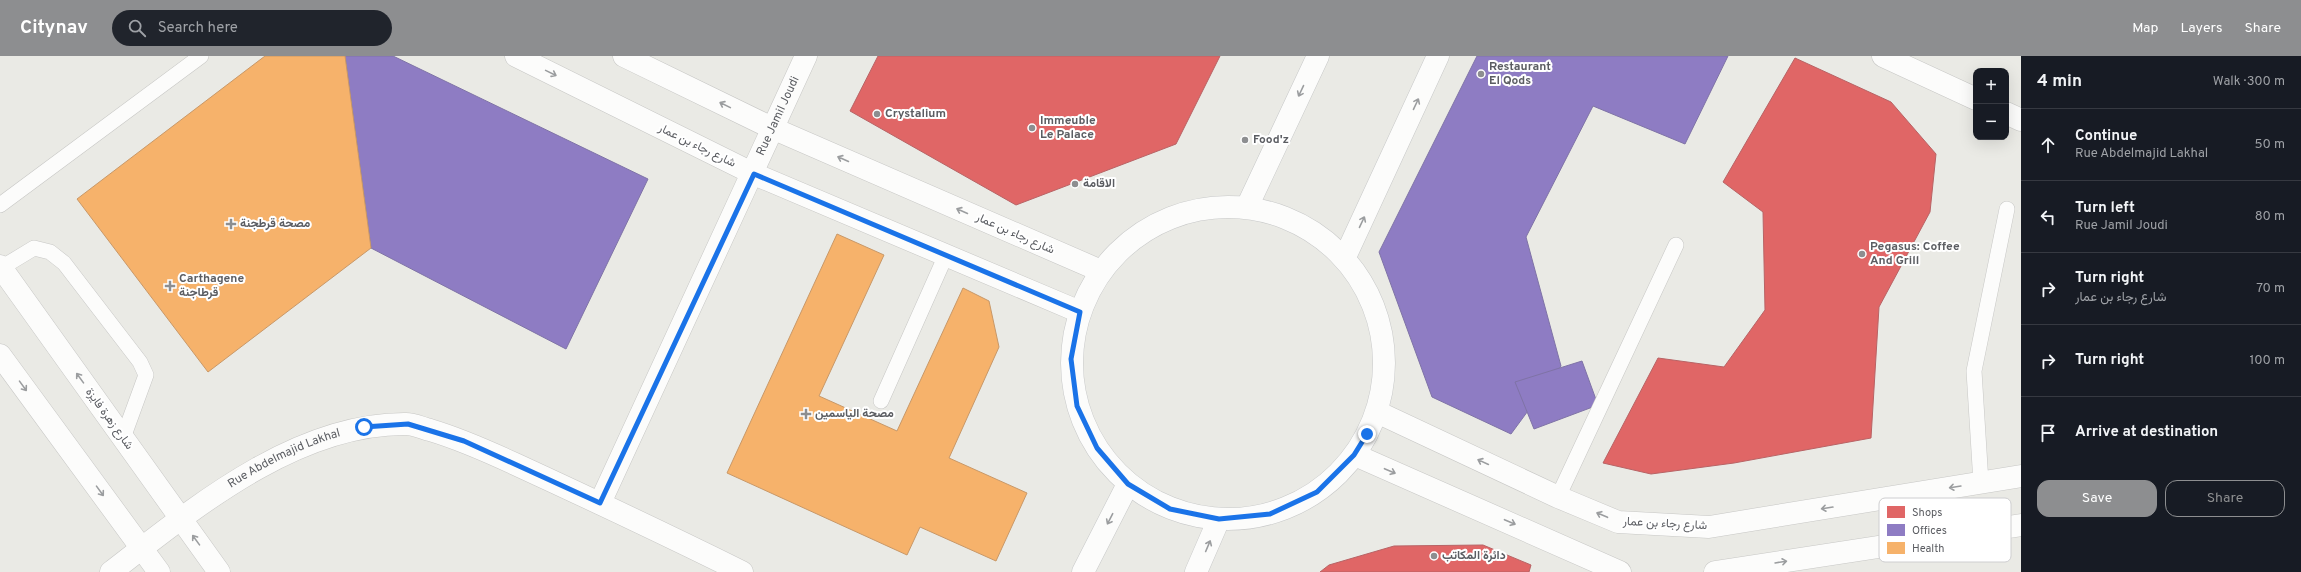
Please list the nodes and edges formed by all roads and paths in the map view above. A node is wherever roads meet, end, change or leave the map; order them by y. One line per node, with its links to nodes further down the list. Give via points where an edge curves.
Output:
1 (202, 56): 13 (lane)
2 (516, 56): 12 (street, شارع رجاء بن عمار, one-way to 12)
3 (624, 56): 11 (street, شارع رجاء بن عمار, one-way to 3)
4 (806, 56): 11 (street, Rue Jamil Joudi)
5 (1318, 56): 14 (street, one-way to 14)
6 (1438, 56): 18 (street, one-way to 6)
7 (1883, 56): 8 (street)
8 (1973, 98)
9 (2009, 114): 10 (street)
10 (2021, 120)
11 (772, 128): 12 (street, Rue Jamil Joudi); 20 (street, شارع رجاء بن عمار, one-way to 11)
12 (754, 174): 17 (street, شارع رجاء بن عمار); 33 (street, Rue Jamil Joudi)
13 (0, 205)
14 (1247, 206): 18 (street, via 1301,223); 20 (street, via 1192,210 1184,213 1140,233)
15 (2007, 209): 28 (lane, via 1974,371)
16 (1676, 245): 30 (lane)
17 (946, 255): 21 (street, شارع رجاء بن عمار); 23 (lane)
18 (1345, 257): 24 (street, via 1374,304 1385,358)
19 (1, 267): 25 (street, شارع زهرة فايزة, one-way to 19); 25 (lane, via 34,248 50,252 64,262 140,362 146,375)
20 (1101, 271): 21 (street)
21 (1080, 312): 29 (street, via 1071,359 1077,406 1097,448)
22 (0, 355): 39 (street, one-way to 39)
23 (881, 400)
24 (1377, 412): 26 (street); 30 (street, شارع رجاء بن عمار, one-way to 24)
25 (123, 438): 34 (street, شارع زهرة فايزة)
26 (1354, 455): 35 (street, via 1317,492 1270,514); 46 (street, one-way to 46)
27 (2021, 476): 28 (street, شارع رجاء بن عمار)
28 (1981, 483): 31 (street, شارع رجاء بن عمار, one-way to 31)
29 (1128, 484): 35 (street, via 1170,509); 44 (street, one-way to 44)
30 (1558, 497): 32 (street, شارع رجاء بن عمار, one-way to 30, via 1709,527 1618,522)
31 (1888, 498)
32 (1879, 500)
33 (600, 503): 34 (street, Rue Abdelmajid Lakhal, via 464,441 408,424 364,427 320,439 271,459); 43 (street, Rue Abdelmajid Lakhal)
34 (180, 519): 39 (street, Rue Abdelmajid Lakhal); 42 (street, شارع زهرة فايزة, one-way to 34)
35 (1219, 519): 45 (street, one-way to 35)
36 (2021, 525): 37 (street, one-way to 36)
37 (2011, 527)
38 (1879, 547): 47 (street, one-way to 38)
39 (142, 548): 40 (street, Rue Abdelmajid Lakhal); 41 (street)
40 (111, 572)
41 (159, 572)
42 (219, 572)
43 (742, 572)
44 (1083, 572)
45 (1196, 572)
46 (1620, 572)
47 (1715, 572)

